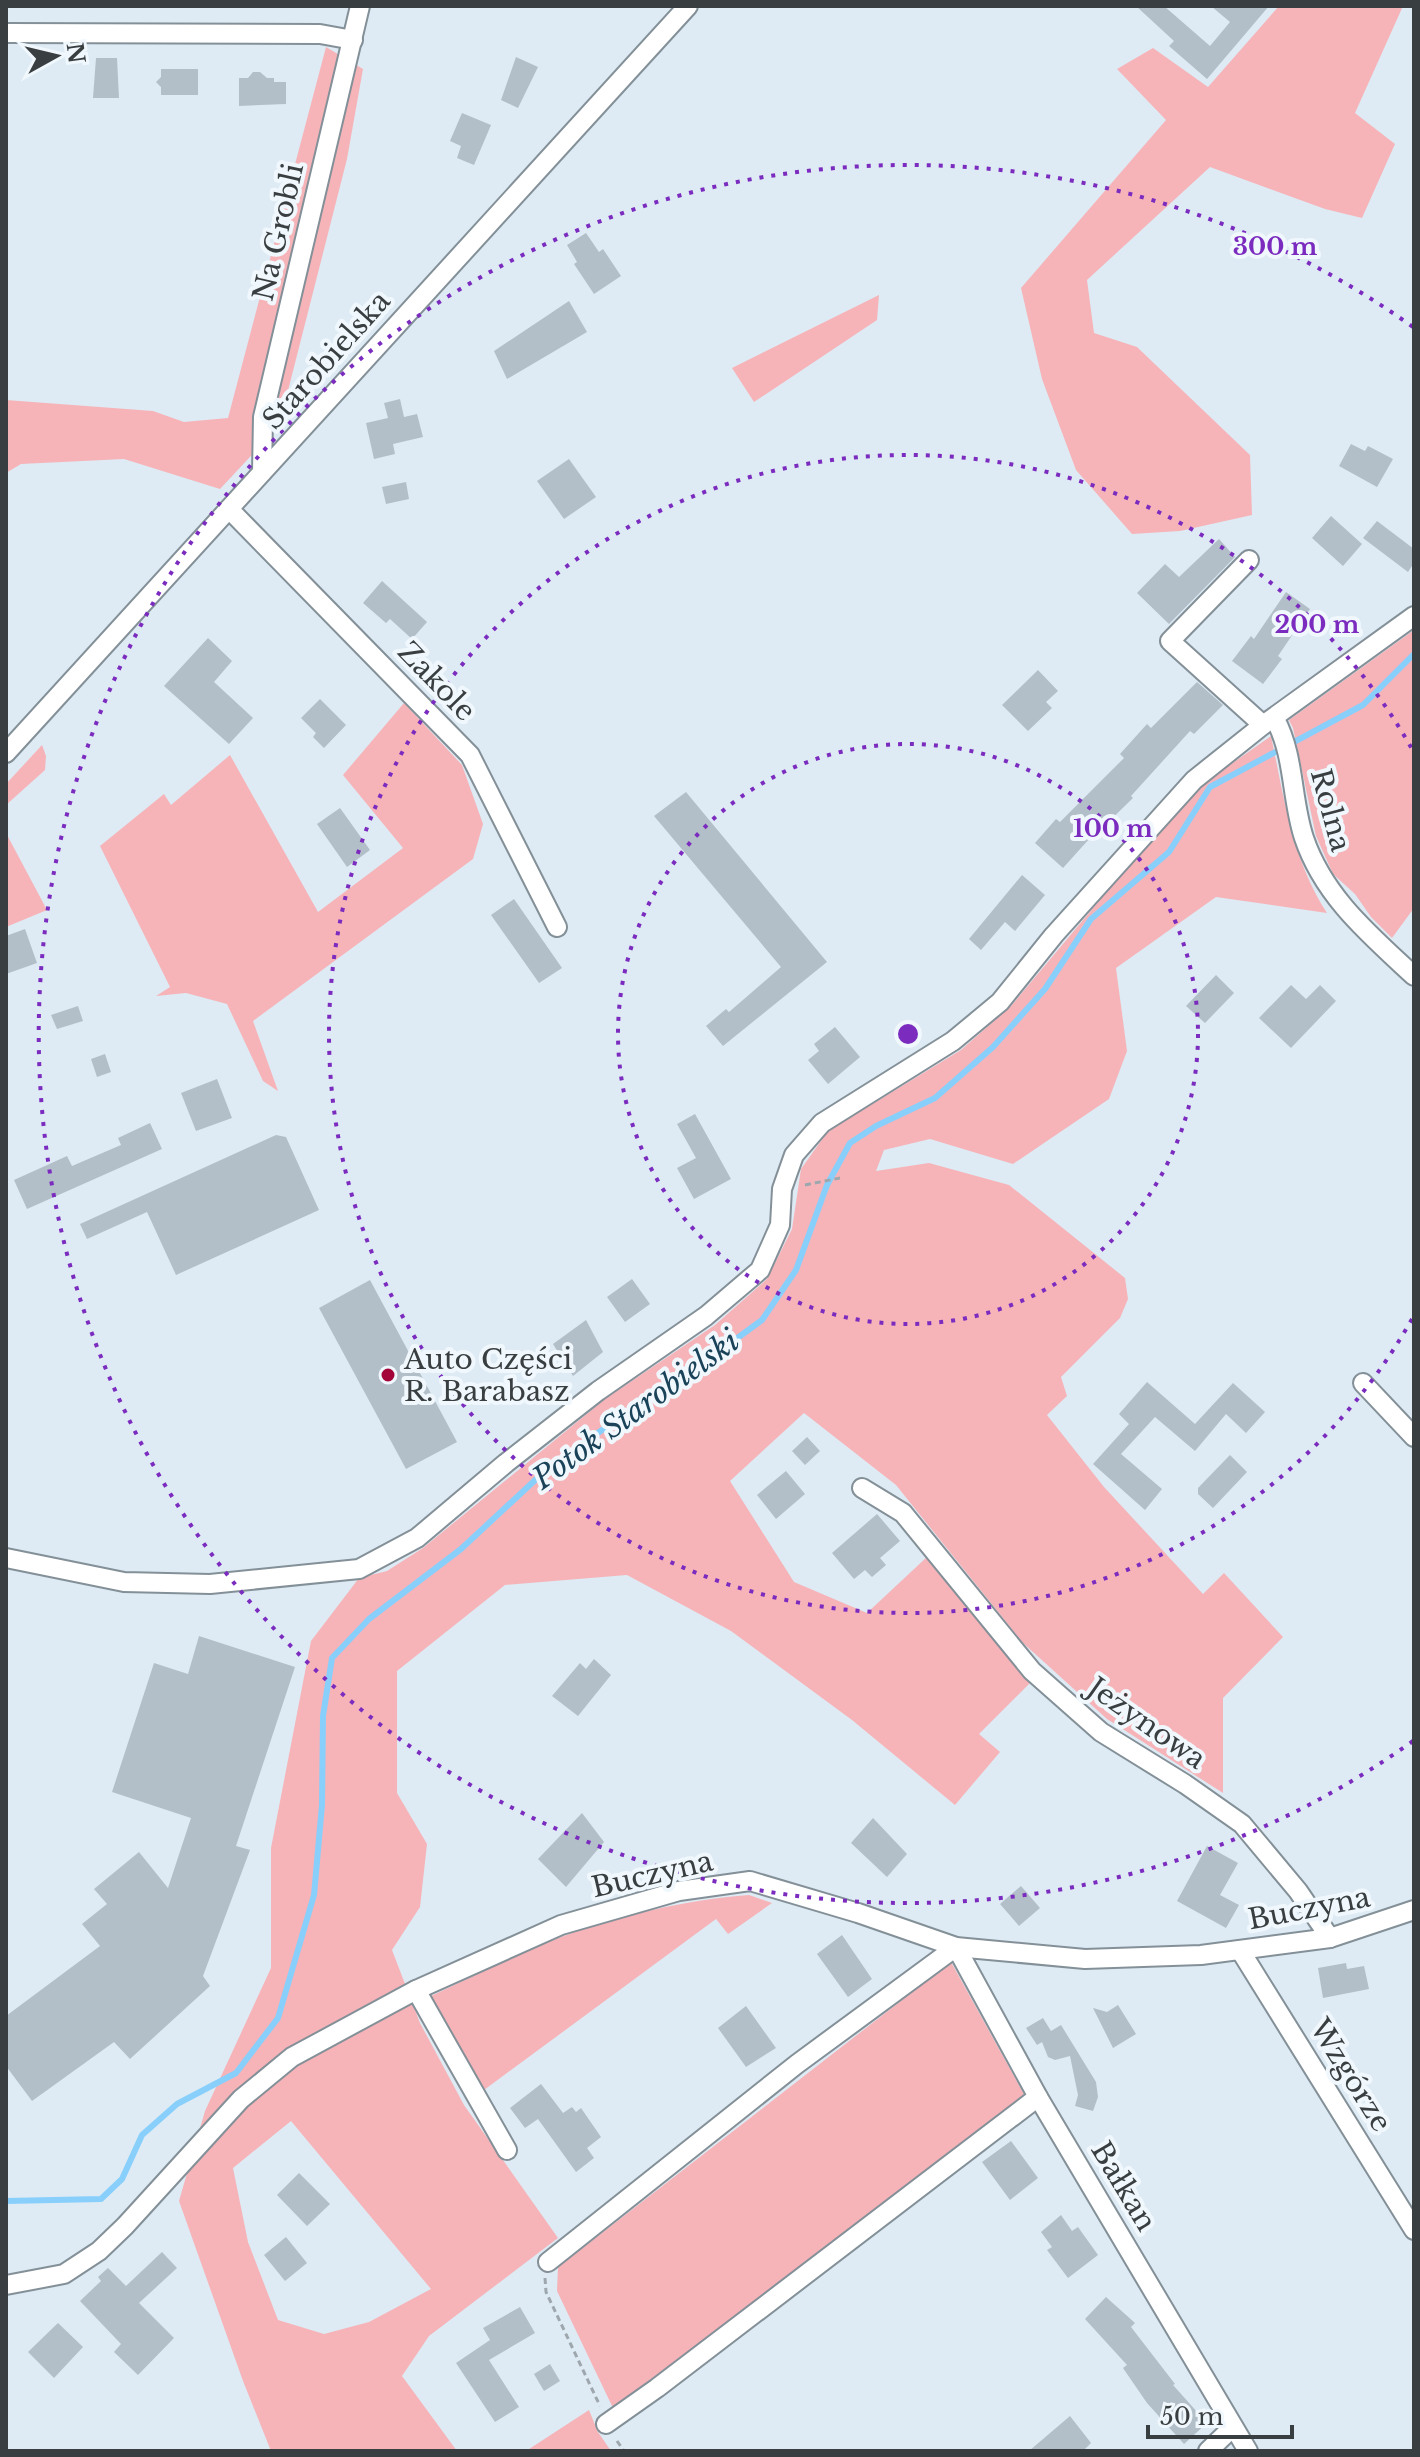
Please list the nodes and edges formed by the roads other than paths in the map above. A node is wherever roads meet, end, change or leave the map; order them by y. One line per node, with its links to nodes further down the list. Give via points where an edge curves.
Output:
1 (360, 6): 4 (street, Na Grobli)
2 (688, 6): 5 (street, Starobielska)
3 (6, 33): 4 (street, via 320,34)
4 (353, 40): 5 (street, Na Grobli, via 263,417)
5 (262, 472): 6 (street, Starobielska)
6 (229, 509): 10 (street, Starobielska); 11 (street, Zakole, via 470,755)
7 (1249, 560): 9 (street, Rolna, via 1170,641)
8 (1414, 616): 9 (street)
9 (1269, 722): 12 (street, Rolna, via 1285,737 1304,837 1324,882 1359,925); 16 (street, via 1194,780 1000,1002 953,1041 822,1123 794,1155 782,1189 780,1225 760,1270 706,1316 598,1391 417,1538 359,1569 210,1584 124,1582)
10 (6, 753)
11 (557, 927)
12 (1414, 976)
13 (1363, 1383): 14 (street)
14 (1414, 1437)
15 (862, 1488): 18 (street, Jeżynowa, via 903,1513 1032,1671 1101,1732 1242,1824)
16 (6, 1558)
17 (1414, 1910): 18 (street, Buczyna)
18 (1330, 1938): 20 (street, Buczyna)
19 (956, 1947): 20 (street, Buczyna, via 1085,1959); 21 (street, Buczyna, via 750,1881 679,1891 561,1925); 22 (street, Bałkan); 25 (street, via 797,2064)
20 (1240, 1950): 24 (street, Wzgórze)
21 (416, 1990): 23 (street); 26 (street, Buczyna, via 292,2057 241,2099 99,2251 64,2274)
22 (1038, 2097): 27 (street); 28 (street, Bałkan)
23 (507, 2150)
24 (1414, 2230)
25 (548, 2262)
26 (6, 2285)
27 (606, 2421)
28 (1233, 2427): 29 (street); 30 (street, Bałkan)
29 (1208, 2451)
30 (1248, 2451)

